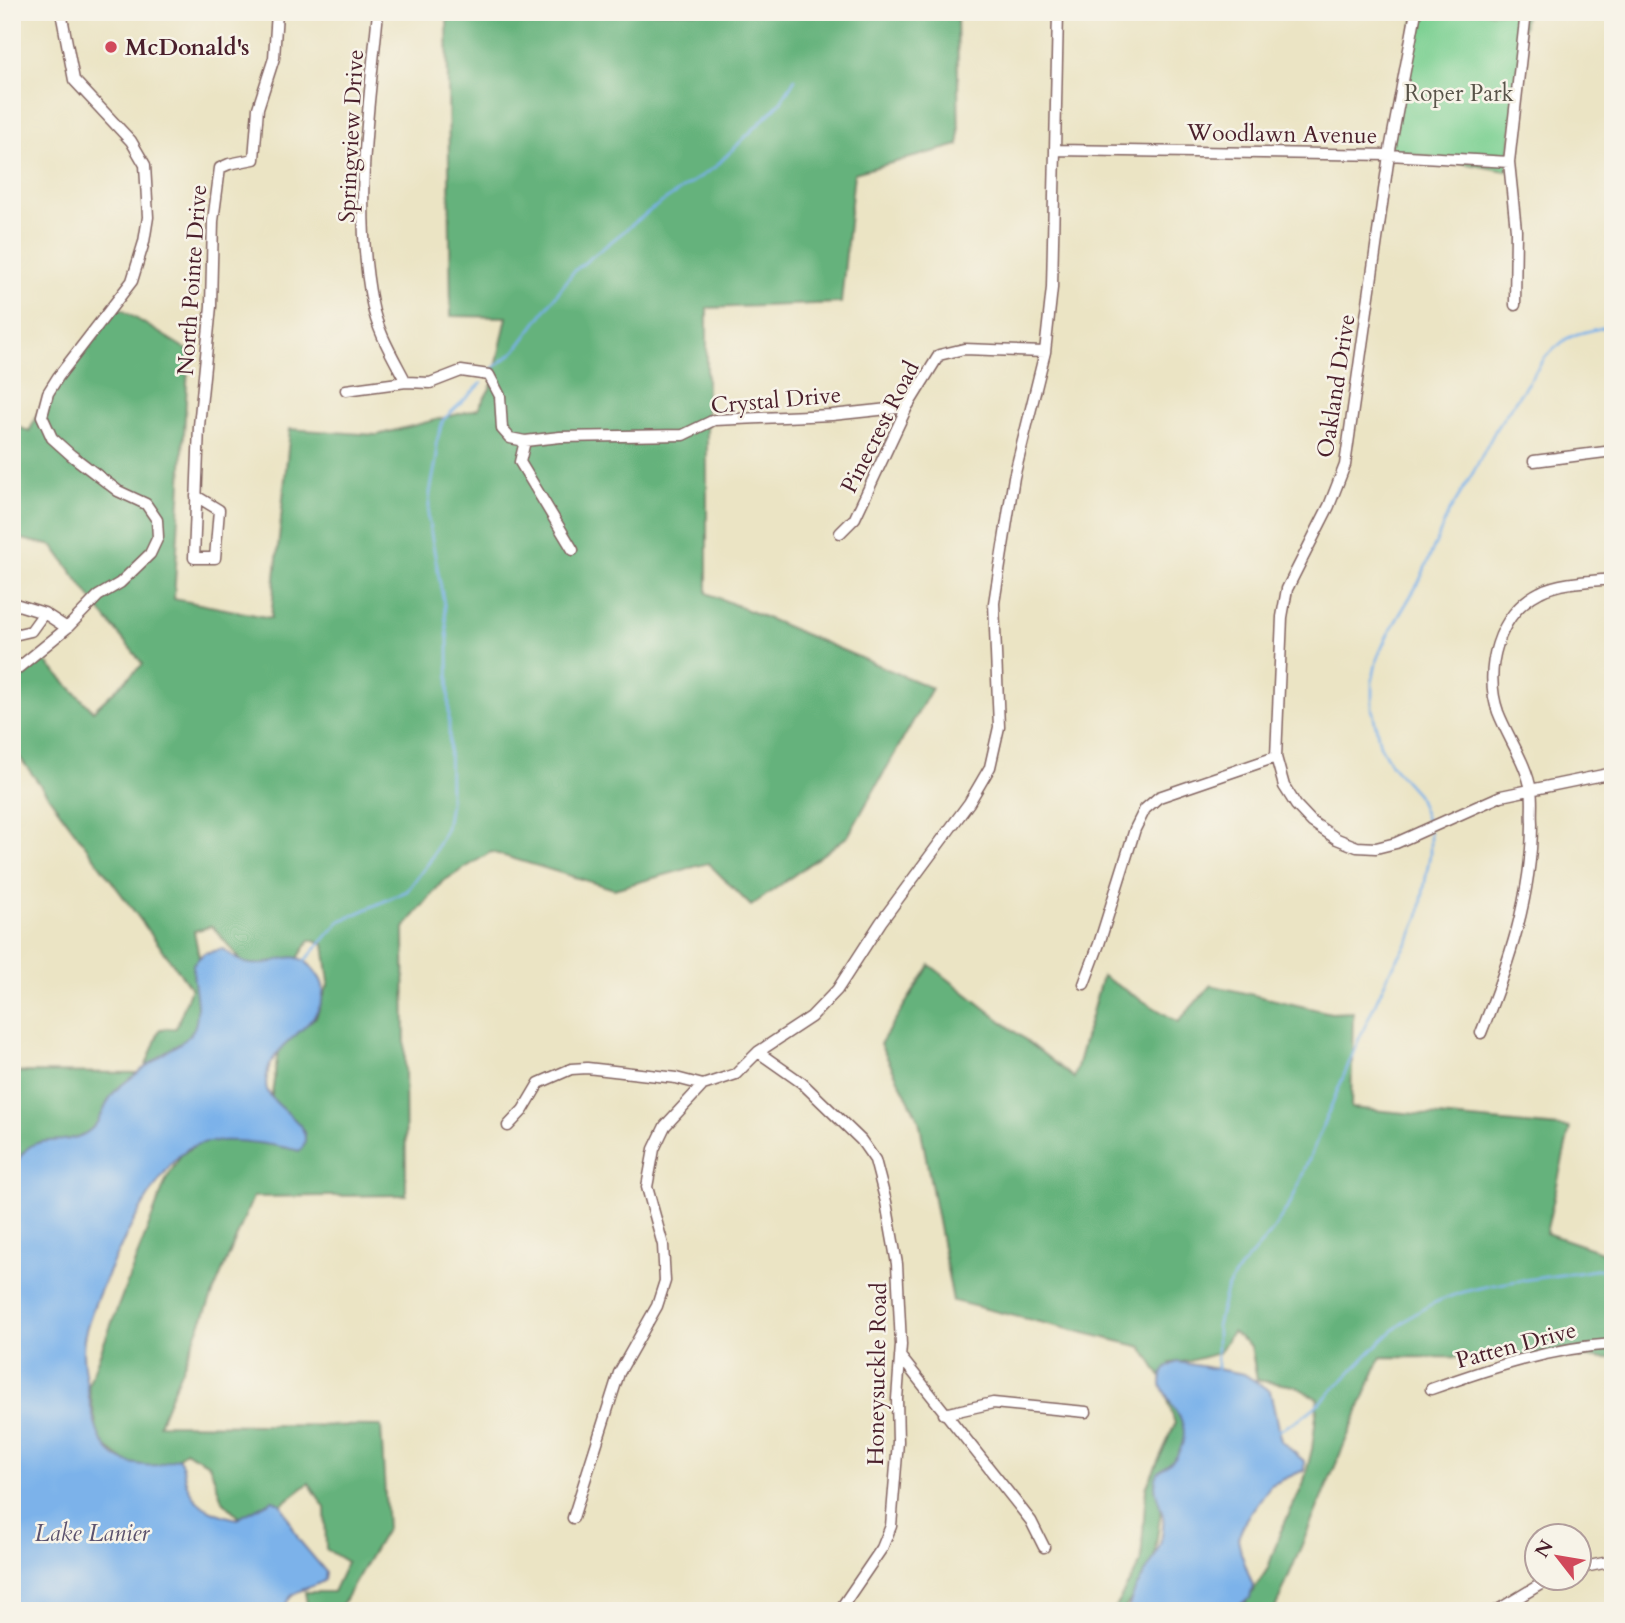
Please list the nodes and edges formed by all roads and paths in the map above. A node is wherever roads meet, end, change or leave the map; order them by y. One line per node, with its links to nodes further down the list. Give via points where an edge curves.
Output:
1 (61, 12): 24 (street, via 74,80 131,141 145,165 148,218 132,281 58,377 42,416 52,438 71,455 118,491 146,504 157,520 158,537 150,554)
2 (277, 12): 18 (street, North Pointe Drive, via 274,58 258,108 254,159 220,168)
3 (378, 12): 12 (street, Springview Drive, via 364,166 365,231 372,303)
4 (1058, 12): 7 (street)
5 (1416, 12): 8 (street, Oakland Drive)
6 (1526, 12): 9 (street)
7 (1055, 150): 8 (street, Woodlawn Avenue); 11 (street, via 1052,288)
8 (1389, 155): 9 (street, Woodlawn Avenue); 27 (street, Oakland Drive, via 1345,465 1287,589)
9 (1509, 162): 10 (street, via 1516,230)
10 (1515, 305)
11 (1045, 352): 14 (street, Pinecrest Road, via 964,349 939,355); 32 (street, via 1014,477 994,603 999,727 990,767 837,990 811,1017)
12 (406, 382): 13 (street); 15 (street, via 430,383 461,371 489,375 500,396 502,429 510,438)
13 (346, 390)
14 (907, 407): 15 (street, Crystal Drive, via 714,420 683,435); 19 (street, Pinecrest Road, via 855,518)
15 (525, 441): 20 (street, via 520,462)
16 (1613, 451): 17 (street)
17 (1534, 461)
18 (196, 496): 18 (street, North Pointe Drive, via 194,558 215,558 219,510)
19 (840, 533)
20 (573, 550)
21 (1613, 579): 29 (street, via 1541,590 1512,614 1502,633 1493,663 1493,691)
22 (12, 603): 23 (street)
23 (44, 613): 24 (street); 25 (street, via 31,631)
24 (67, 628): 26 (street)
25 (12, 632)
26 (12, 673)
27 (1276, 757): 29 (street, via 1284,786 1296,805 1312,822 1357,847 1396,843 1501,796); 30 (street, via 1174,790 1145,808)
28 (1613, 773): 29 (street)
29 (1531, 789): 31 (street, via 1532,849 1518,931)
30 (1084, 984)
31 (1481, 1033)
32 (758, 1052): 33 (street, via 736,1073); 36 (street, Honeysuckle Road, via 802,1083 875,1160 897,1264)
33 (703, 1085): 34 (street, via 676,1078 571,1069 539,1083); 40 (street, via 665,1126 654,1149 647,1187 663,1245 665,1281 657,1306 619,1373)
34 (508, 1126)
35 (1613, 1344): 37 (street, Patten Drive, via 1499,1365)
36 (900, 1356): 39 (street); 45 (street, Honeysuckle Road, via 891,1526 882,1548)
37 (1431, 1389)
38 (1086, 1412): 39 (street, via 993,1403)
39 (944, 1414): 41 (street, via 1031,1521)
40 (573, 1518)
41 (1044, 1547)
42 (1613, 1561): 43 (street)
43 (1594, 1565)
44 (1527, 1592): 46 (street)
45 (839, 1611)
46 (1496, 1611)

